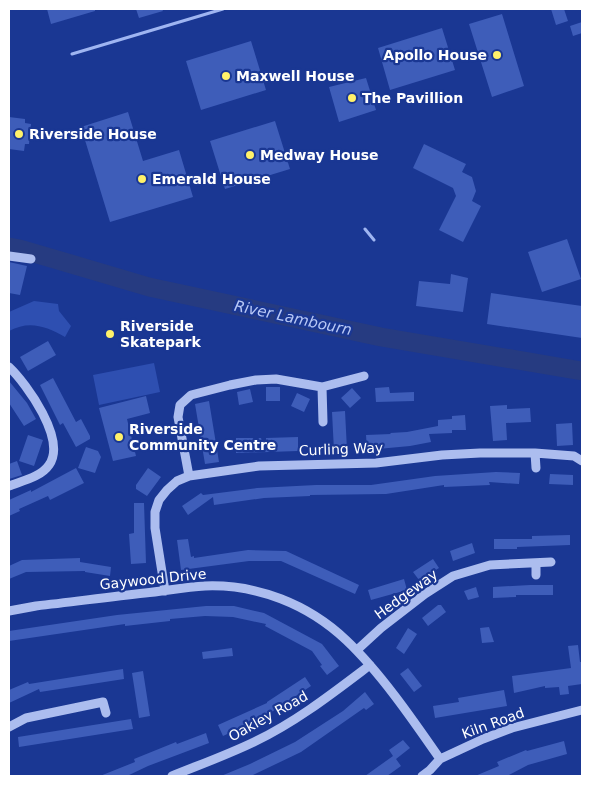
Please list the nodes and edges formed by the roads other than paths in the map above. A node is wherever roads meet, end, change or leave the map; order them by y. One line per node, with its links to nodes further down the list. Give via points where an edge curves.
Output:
1 (9, 256): 2 (street)
2 (31, 259)
3 (9, 367): 11 (street, via 38,403 54,443 50,465)
4 (364, 376): 5 (street)
5 (322, 387): 6 (street); 10 (street, via 276,379 256,380 191,395 180,405 178,417)
6 (323, 422)
7 (535, 453): 8 (street, Curling Way, via 574,456); 9 (street); 10 (street, Curling Way, via 442,455 376,463 259,466)
8 (582, 461)
9 (536, 468)
10 (189, 476): 15 (street, Curling Way, via 167,490 155,512)
11 (9, 486)
12 (551, 562): 13 (street, Hedgeway)
13 (536, 563): 14 (street); 17 (street, Hedgeway, via 490,565 453,576 381,628)
14 (536, 575)
15 (165, 590): 16 (street, Gaywood Drive); 17 (street, Gaywood Drive, via 207,586 265,593 309,612)
16 (9, 611)
17 (357, 650): 18 (street, Gaywood Drive)
18 (370, 666): 22 (street, Gaywood Drive); 23 (street, Oakley Road, via 316,706 272,733)
19 (582, 710): 22 (street, Kiln Road, via 483,738)
20 (106, 714): 21 (street, via 103,702 26,718)
21 (9, 727)
22 (440, 759): 24 (street, Kiln Road)
23 (172, 776)
24 (422, 776)

